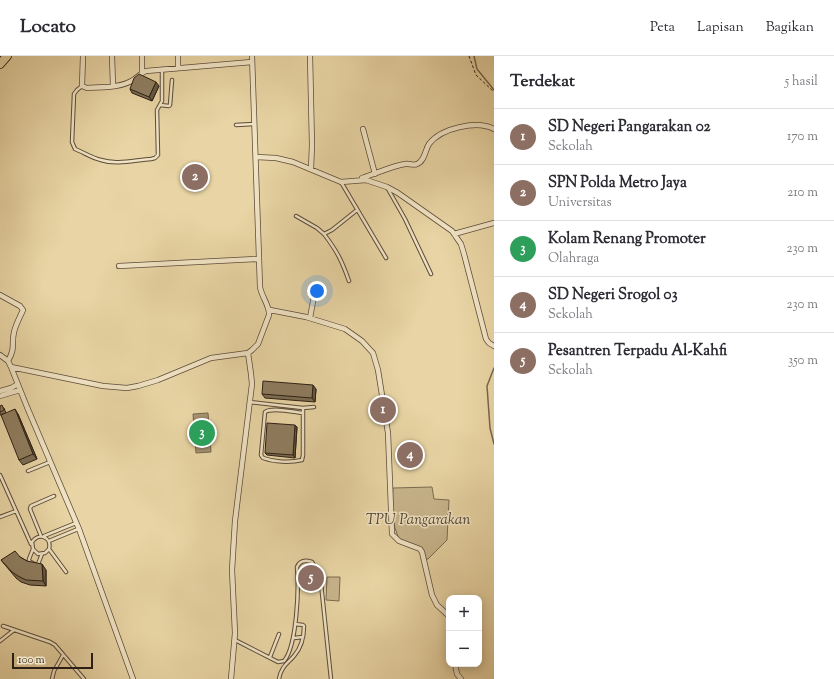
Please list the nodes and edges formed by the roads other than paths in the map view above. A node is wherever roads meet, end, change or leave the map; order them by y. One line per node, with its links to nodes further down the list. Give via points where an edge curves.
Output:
1 (7, 56): 9 (highway)
2 (83, 56): 14 (street)
3 (112, 56): 15 (street)
4 (142, 56): 12 (street)
5 (178, 56): 10 (street)
6 (252, 56): 8 (street)
7 (310, 56): 22 (street)
8 (252, 62): 10 (street); 17 (street)
9 (0, 64)
10 (178, 67): 11 (street)
11 (162, 69): 12 (street); 16 (lane, via 162,101)
12 (142, 72): 15 (street, via 134,80)
13 (172, 80): 16 (lane, via 170,105)
14 (82, 86): 15 (street); 16 (lane, via 74,94 73,146 100,160 116,162 155,158 158,155)
15 (113, 86)
16 (159, 105)
17 (254, 124): 18 (lane); 21 (street)
18 (236, 125)
19 (363, 129): 23 (street)
20 (494, 129): 23 (street, via 479,125 461,126 435,138 418,164 404,164)
21 (256, 157): 22 (street, via 285,160); 33 (street)
22 (310, 169): 25 (street)
23 (375, 174): 24 (street)
24 (356, 180): 25 (street); 26 (street, via 366,180)
25 (341, 182): 27 (lane)
26 (387, 187): 31 (street); 35 (lane)
27 (357, 210): 30 (lane); 32 (lane)
28 (296, 216): 30 (lane)
29 (494, 223): 31 (street)
30 (324, 234): 36 (lane, via 342,261)
31 (454, 234): 41 (street, via 461,244 486,339)
32 (386, 258)
33 (258, 259): 34 (street); 39 (street, via 261,292)
34 (119, 266)
35 (431, 274)
36 (349, 281)
37 (316, 285): 40 (street)
38 (0, 296): 44 (street, via 23,310 14,333 14,349)
39 (270, 310): 40 (street); 42 (street, via 258,344)
40 (310, 318): 68 (street, via 345,329 373,353 388,433 392,534 420,549 432,595 437,605)
41 (494, 346)
42 (248, 353): 45 (street, via 211,358 149,384 127,388 103,386); 50 (street, via 252,378)
43 (0, 355): 44 (street)
44 (8, 361): 45 (street)
45 (12, 367): 46 (street)
46 (18, 384): 47 (street); 48 (street)
47 (20, 390): 49 (street); 54 (street)
48 (0, 391)
49 (0, 396)
50 (249, 402): 52 (lane); 75 (street, via 232,556)
51 (314, 407): 52 (lane)
52 (303, 408): 53 (lane)
53 (303, 413): 53 (lane, via 302,460 263,458 261,455 265,412 273,410)
54 (50, 462): 55 (lane); 60 (street)
55 (28, 471)
56 (0, 475): 58 (lane)
57 (54, 496): 62 (lane, via 31,506 30,509)
58 (16, 511): 59 (lane); 64 (lane)
59 (0, 517)
60 (76, 523): 61 (street); 62 (lane)
61 (79, 529): 63 (lane); 82 (street)
62 (42, 536): 63 (lane); 64 (lane, via 34,539)
63 (49, 540): 65 (lane)
64 (32, 547): 66 (lane, via 35,552); 66 (lane, via 29,561 38,564)
65 (49, 549): 66 (lane); 67 (lane)
66 (42, 554)
67 (66, 572)
68 (446, 612)
69 (296, 624): 73 (lane, via 304,626); 74 (lane); 85 (lane, via 297,567 301,562 312,562 320,574)
70 (3, 626): 71 (lane)
71 (14, 630): 76 (lane); 77 (lane, via 50,642)
72 (279, 634): 78 (lane)
73 (303, 637): 74 (lane); 84 (lane, via 295,655 281,670)
74 (294, 638): 78 (lane, via 284,661 278,662)
75 (235, 639): 78 (lane); 83 (street)
76 (0, 642)
77 (63, 655): 80 (lane); 81 (lane)
78 (270, 658)
79 (456, 667): 86 (street)
80 (52, 679)
81 (84, 679)
82 (133, 679)
83 (231, 679)
84 (279, 679)
85 (332, 679)
86 (461, 679)

